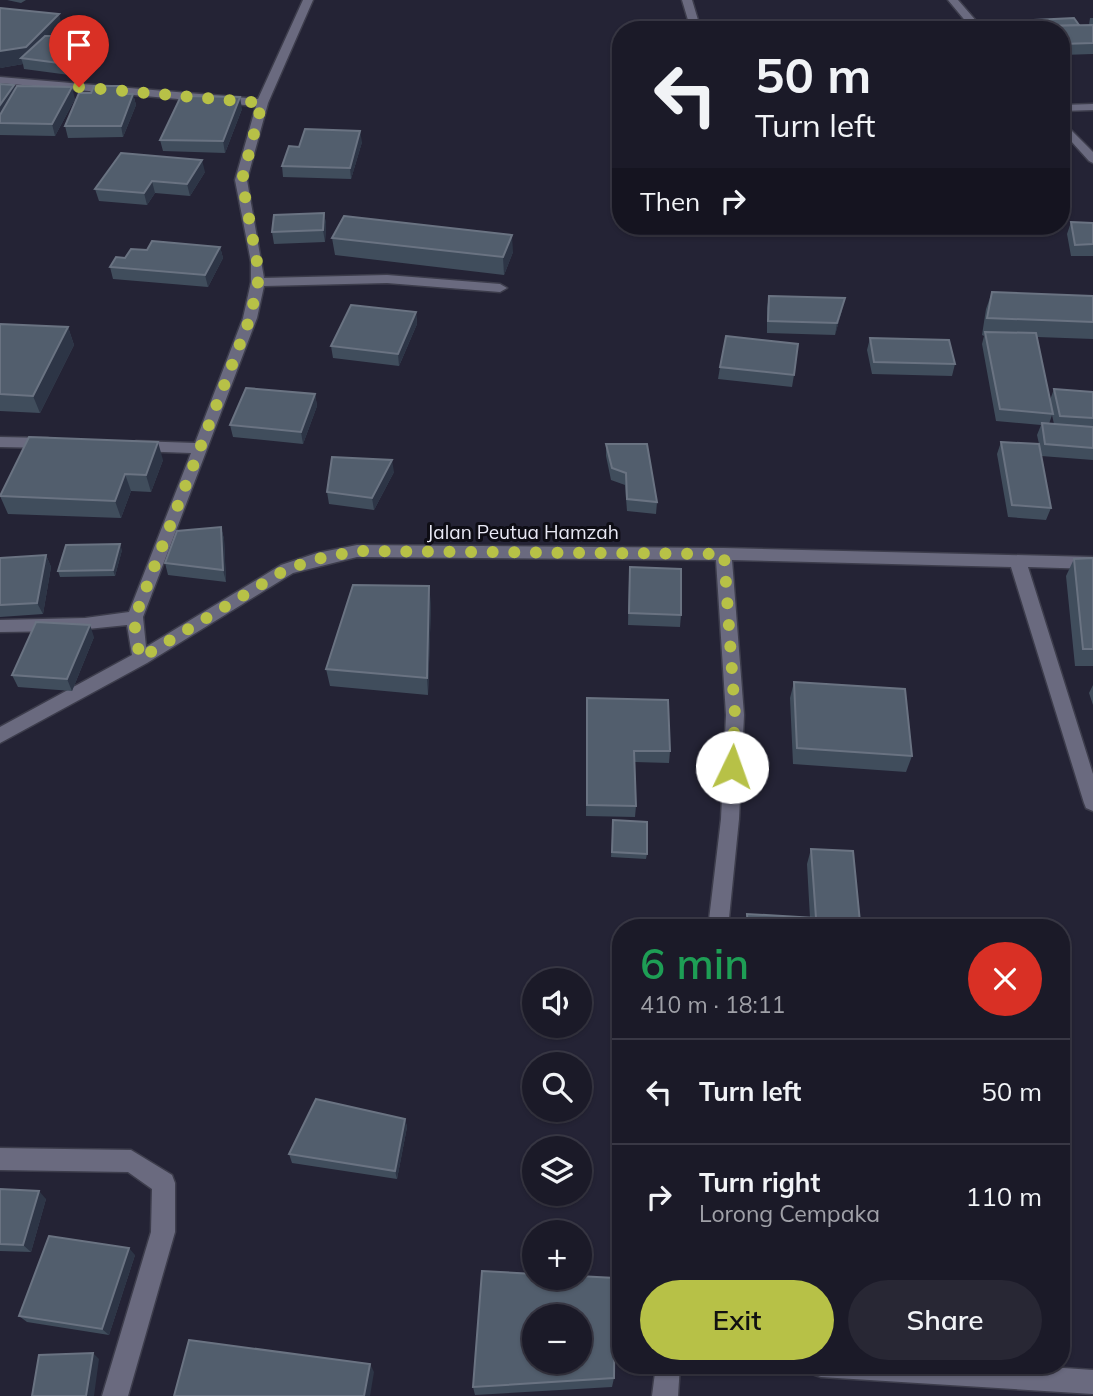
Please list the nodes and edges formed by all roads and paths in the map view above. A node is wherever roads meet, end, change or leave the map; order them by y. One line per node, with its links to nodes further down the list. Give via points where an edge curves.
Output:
1 (308, 0): 7 (street)
2 (687, 0): 4 (street)
3 (953, 0): 5 (street)
4 (693, 21)
5 (971, 21)
6 (0, 80): 7 (street)
7 (262, 103): 12 (street, via 242,180)
8 (1093, 107): 9 (street)
9 (1070, 108)
10 (1070, 133): 11 (street)
11 (1093, 159)
12 (258, 282): 13 (street, via 374,279); 17 (street, via 250,318)
13 (500, 288)
14 (0, 442): 15 (street)
15 (66, 444)
16 (119, 445): 17 (street)
17 (199, 447): 21 (street)
18 (724, 554): 19 (street, Jalan Peutua Hamzah); 23 (street, Jalan Peutua Hamzah, via 357,551 287,569); 26 (street, via 735,715)
19 (1018, 562): 20 (street, Jalan Peutua Hamzah); 25 (street)
20 (1093, 563)
21 (135, 617): 22 (street, via 68,626); 23 (street)
22 (0, 626)
23 (141, 658): 24 (street, Jalan Peutua Hamzah)
24 (0, 736)
25 (1093, 803)
26 (719, 919)
27 (0, 1159): 31 (street, via 131,1161 164,1183 163,1232)
28 (667, 1374): 32 (street)
29 (965, 1374): 30 (street)
30 (1093, 1382)
31 (116, 1396)
32 (665, 1396)

